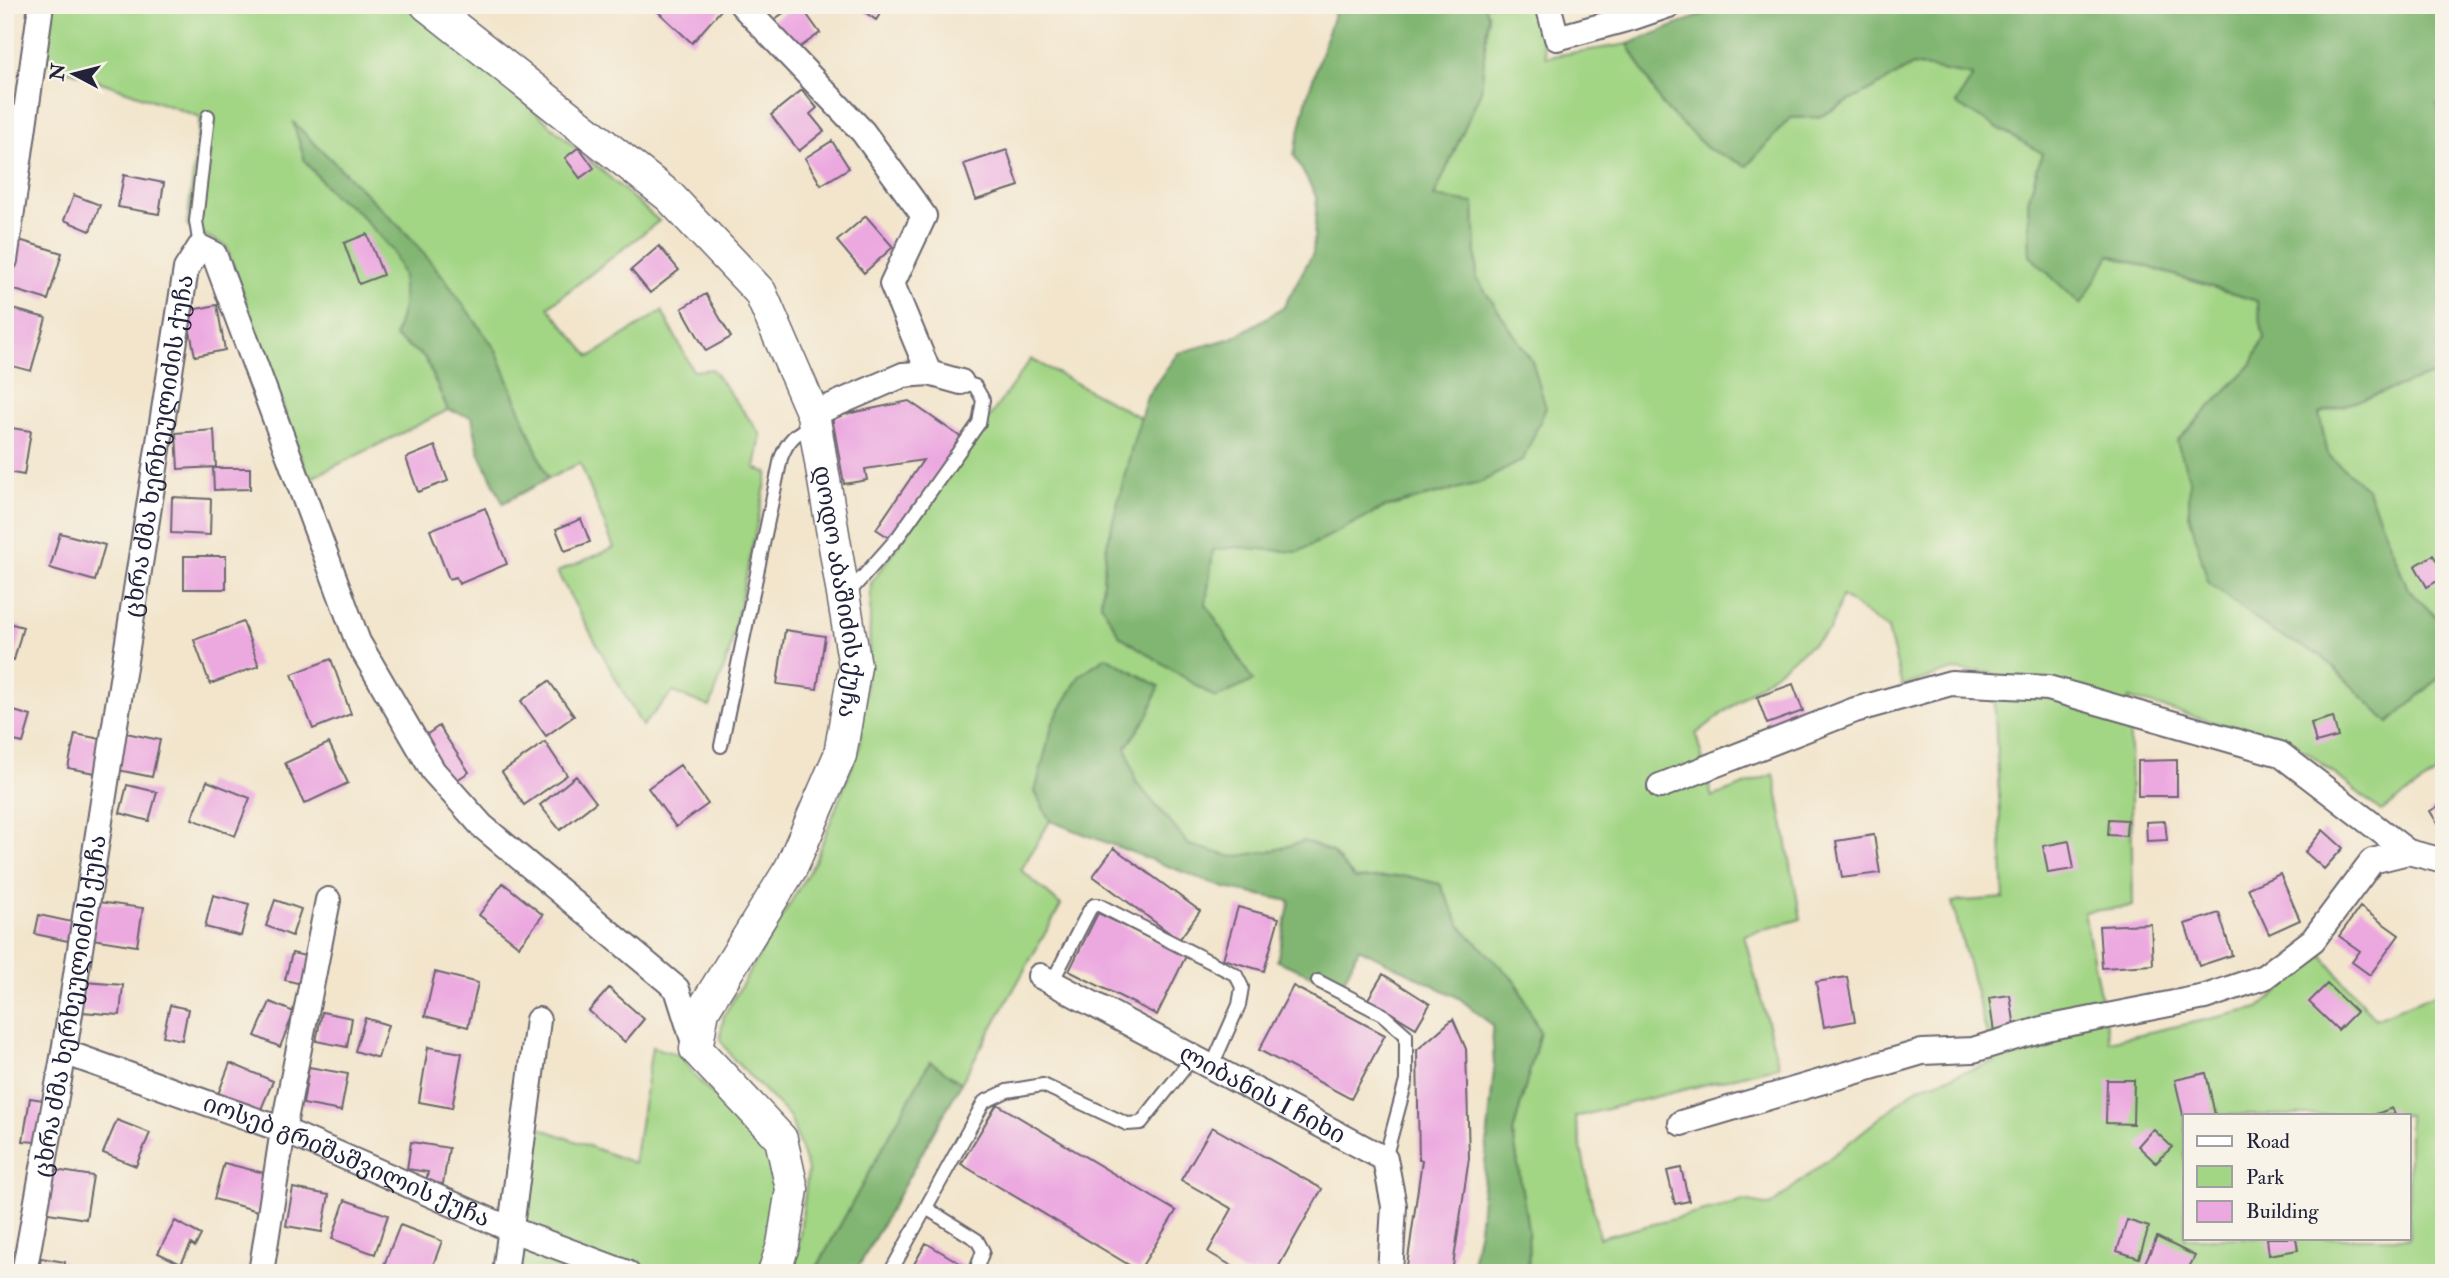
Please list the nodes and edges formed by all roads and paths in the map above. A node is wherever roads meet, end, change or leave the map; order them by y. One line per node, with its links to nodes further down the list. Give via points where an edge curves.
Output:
1 (41, 5): 6 (street)
2 (427, 5): 12 (street, დოდო აბაშიძის ქუჩა, via 669,196 760,292)
3 (742, 5): 10 (street, via 863,132 924,216 892,284)
4 (1548, 5): 5 (street, via 1557,38)
5 (1669, 5)
6 (17, 93): 9 (street)
7 (208, 116): 8 (lane, via 196,221)
8 (200, 247): 22 (street, ცხრა ძმა ხერხეულიძის ქუჩა, via 214,254 358,642 433,771 482,826 677,989); 23 (street, ცხრა ძმა ხერხეულიძის ქუჩა, via 186,269)
9 (5, 260)
10 (929, 373): 11 (street); 12 (street, via 903,375)
11 (961, 382): 13 (lane, via 975,386 983,400 979,424 898,537)
12 (814, 419): 13 (street, დოდო აბაშიძის ქუჩა); 14 (lane, via 794,433 781,458)
13 (844, 599): 22 (street, დოდო აბაშიძის ქუჩა, via 855,666 840,755 791,868 703,1010)
14 (721, 746)
15 (1660, 786): 16 (street, via 1855,710 1951,682 2048,688 2280,754)
16 (2408, 852): 17 (street); 25 (street, via 2372,861 2313,940 2264,977 2206,997 2046,1028 1973,1050 1922,1052)
17 (2444, 861)
18 (328, 900): 26 (street)
19 (1046, 979): 24 (street, ლიბანის I ჩიხი); 24 (lane, via 1094,905 1236,975 1242,987 1239,1005)
20 (1318, 981): 27 (lane, via 1382,1014 1406,1035 1406,1081)
21 (538, 1020): 29 (street)
22 (696, 1049): 34 (street, via 781,1139 792,1189)
23 (64, 1052): 26 (street, იოსებ გრიშაშვილის ქუჩა); 30 (street, ცხრა ძმა ხერხეულიძის ქუჩა)
24 (1203, 1061): 27 (street, ლიბანის I ჩიხი); 28 (lane, via 1141,1124 1127,1124 1043,1085 1007,1091 984,1102)
25 (1681, 1123)
26 (283, 1130): 29 (street, იოსებ გრიშაშვილის ქუჩა); 31 (street)
27 (1385, 1160): 37 (street, via 1394,1206)
28 (926, 1208): 35 (lane); 36 (lane, via 977,1240 983,1251)
29 (510, 1229): 32 (street); 33 (street, იოსებ გრიშაშვილის ქუჩა)
30 (24, 1273)
31 (261, 1273)
32 (505, 1273)
33 (627, 1273)
34 (774, 1273)
35 (890, 1273)
36 (975, 1273)
37 (1390, 1273)

